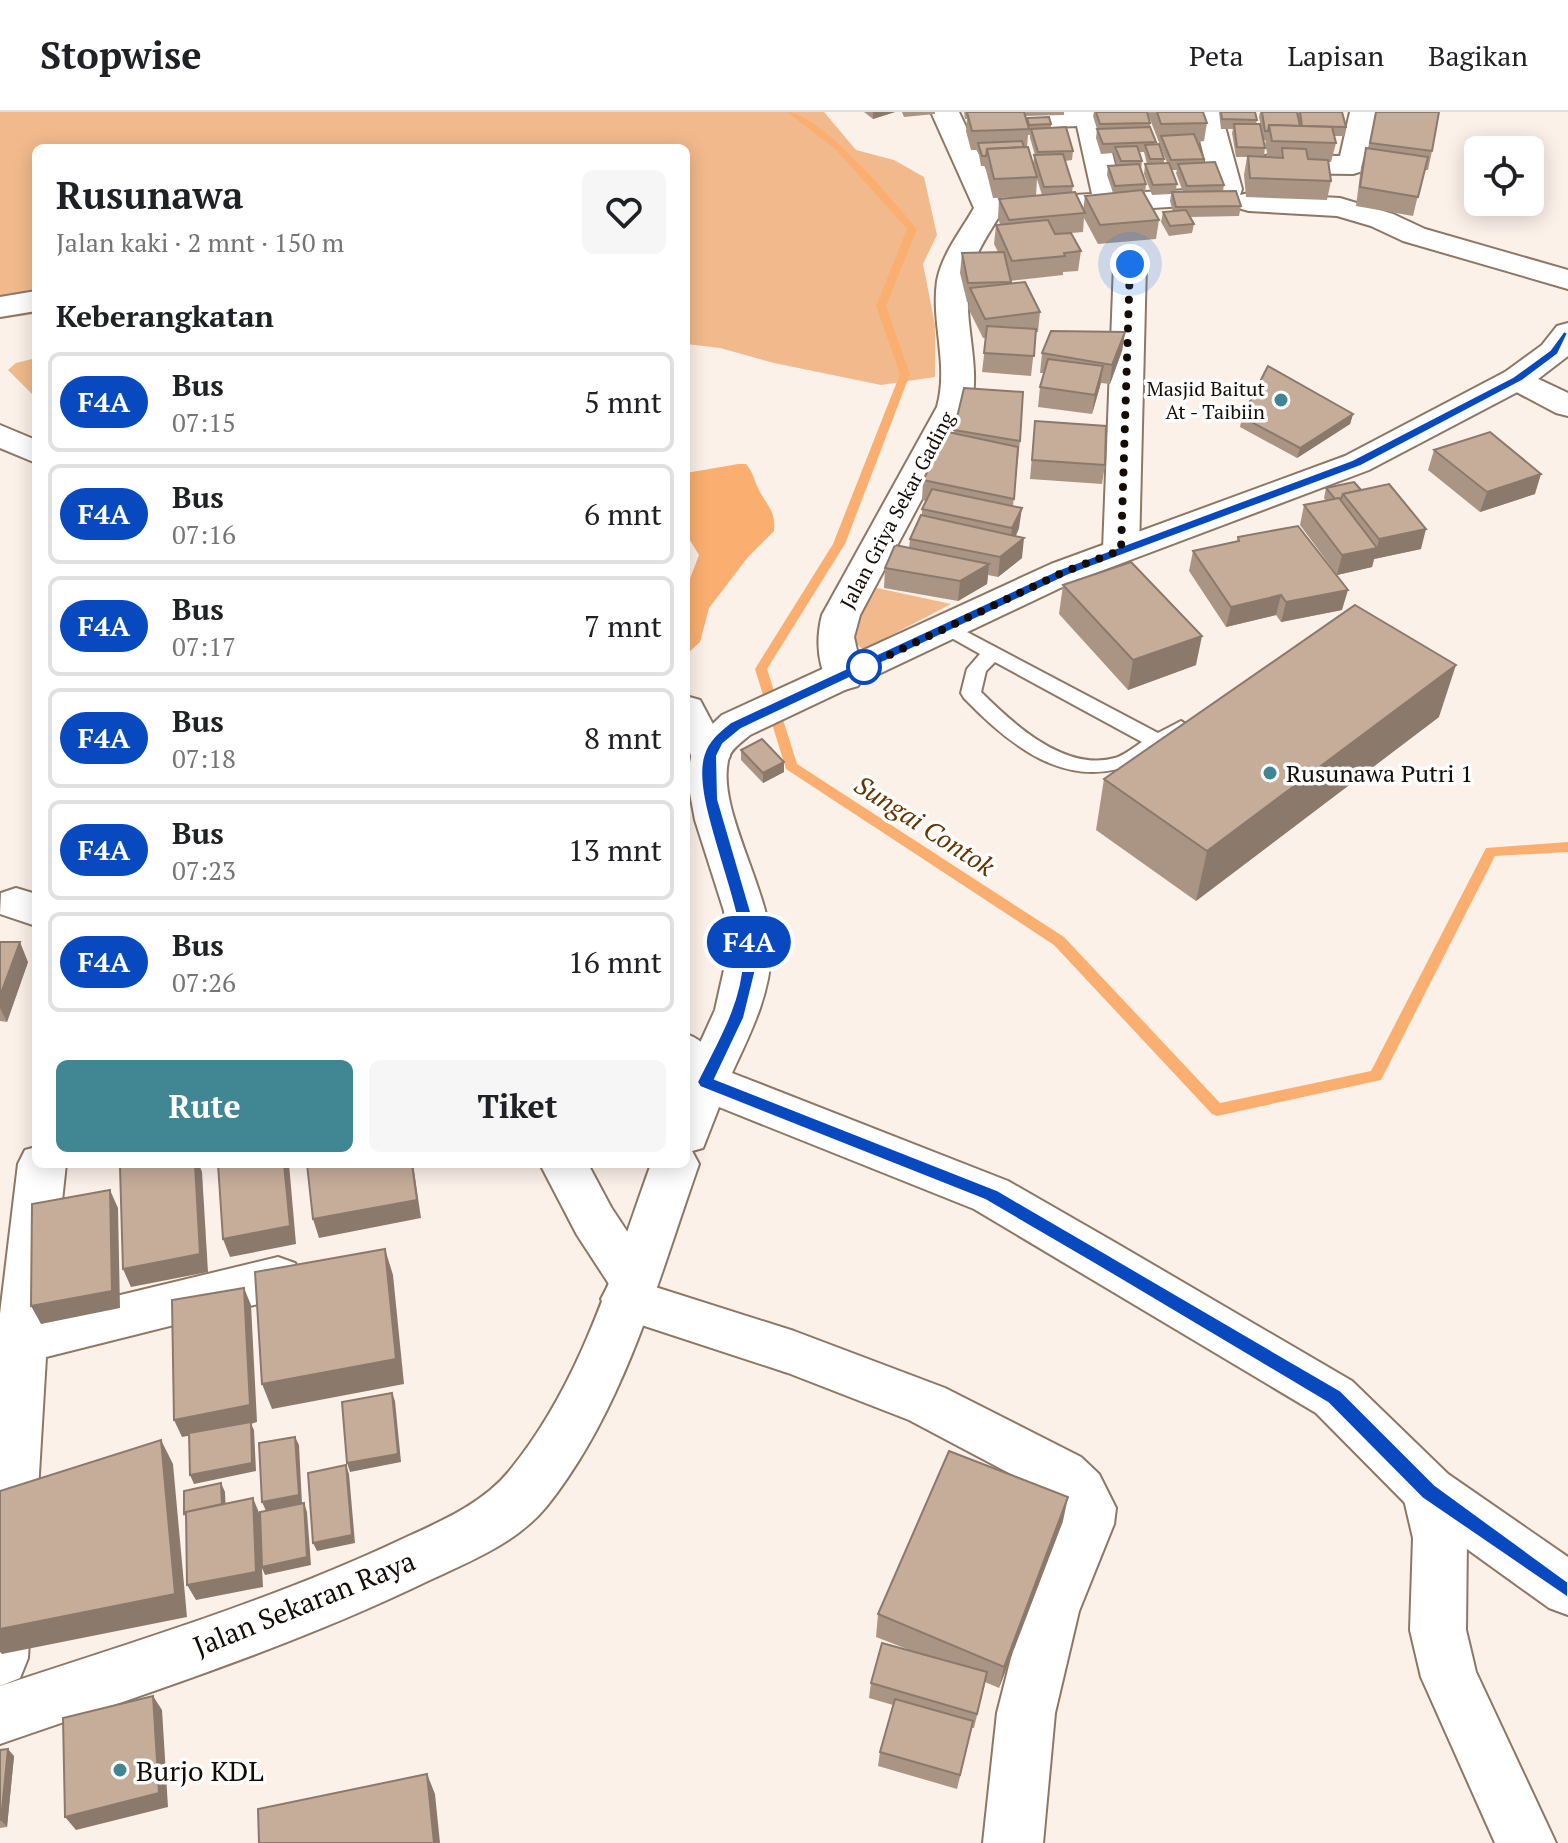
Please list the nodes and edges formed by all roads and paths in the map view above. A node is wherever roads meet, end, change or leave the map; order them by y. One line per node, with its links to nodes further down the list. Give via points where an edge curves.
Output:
1 (1207, 112): 5 (street)
2 (1364, 112): 6 (street)
3 (1088, 114): 4 (street); 9 (street)
4 (949, 118): 10 (street)
5 (1219, 162): 6 (street); 9 (street, via 1225,197)
6 (1353, 165): 7 (street)
7 (1350, 197)
8 (1249, 202): 12 (street, via 1340,207 1414,235)
9 (1109, 203): 10 (street)
10 (989, 208): 23 (street, Jalan Griya Sekar Gading, via 953,281 961,386 841,615 835,637)
11 (1130, 264): 20 (street)
12 (1568, 280)
13 (32, 302): 14 (street)
14 (0, 307)
15 (1568, 333): 16 (street, via 1554,352)
16 (1517, 379): 17 (street); 20 (street, via 1357,463)
17 (1568, 406)
18 (0, 435): 19 (street)
19 (32, 451)
20 (1121, 550): 21 (street)
21 (948, 628): 22 (lane); 23 (street)
22 (993, 652): 27 (lane); 27 (lane, via 977,669 971,693 996,720 1052,756 1085,766 1116,765)
23 (844, 677): 26 (street)
24 (690, 712): 26 (street)
25 (1197, 717): 27 (lane)
26 (723, 741): 28 (street, via 711,799 749,929 750,965 736,1018)
27 (1158, 742)
28 (696, 1067): 29 (street); 36 (street, via 991,1195 1334,1397)
29 (690, 1107)
30 (42, 1168): 35 (street)
31 (566, 1168): 34 (street)
32 (674, 1168): 34 (street, Jalan Sekaran Raya)
33 (278, 1278): 35 (street)
34 (629, 1288): 39 (street, Jalan Sekaran Raya, via 597,1373 567,1432 526,1491 476,1530 375,1581); 40 (street, via 927,1404 1062,1474 1080,1492 1089,1508 1087,1524 1051,1611 1029,1699)
35 (22, 1341): 38 (street)
36 (1429, 1491): 37 (street); 41 (street, via 1440,1538 1438,1630 1449,1677)
37 (1568, 1589)
38 (0, 1658)
39 (0, 1715)
40 (1013, 1843)
41 (1526, 1843)

